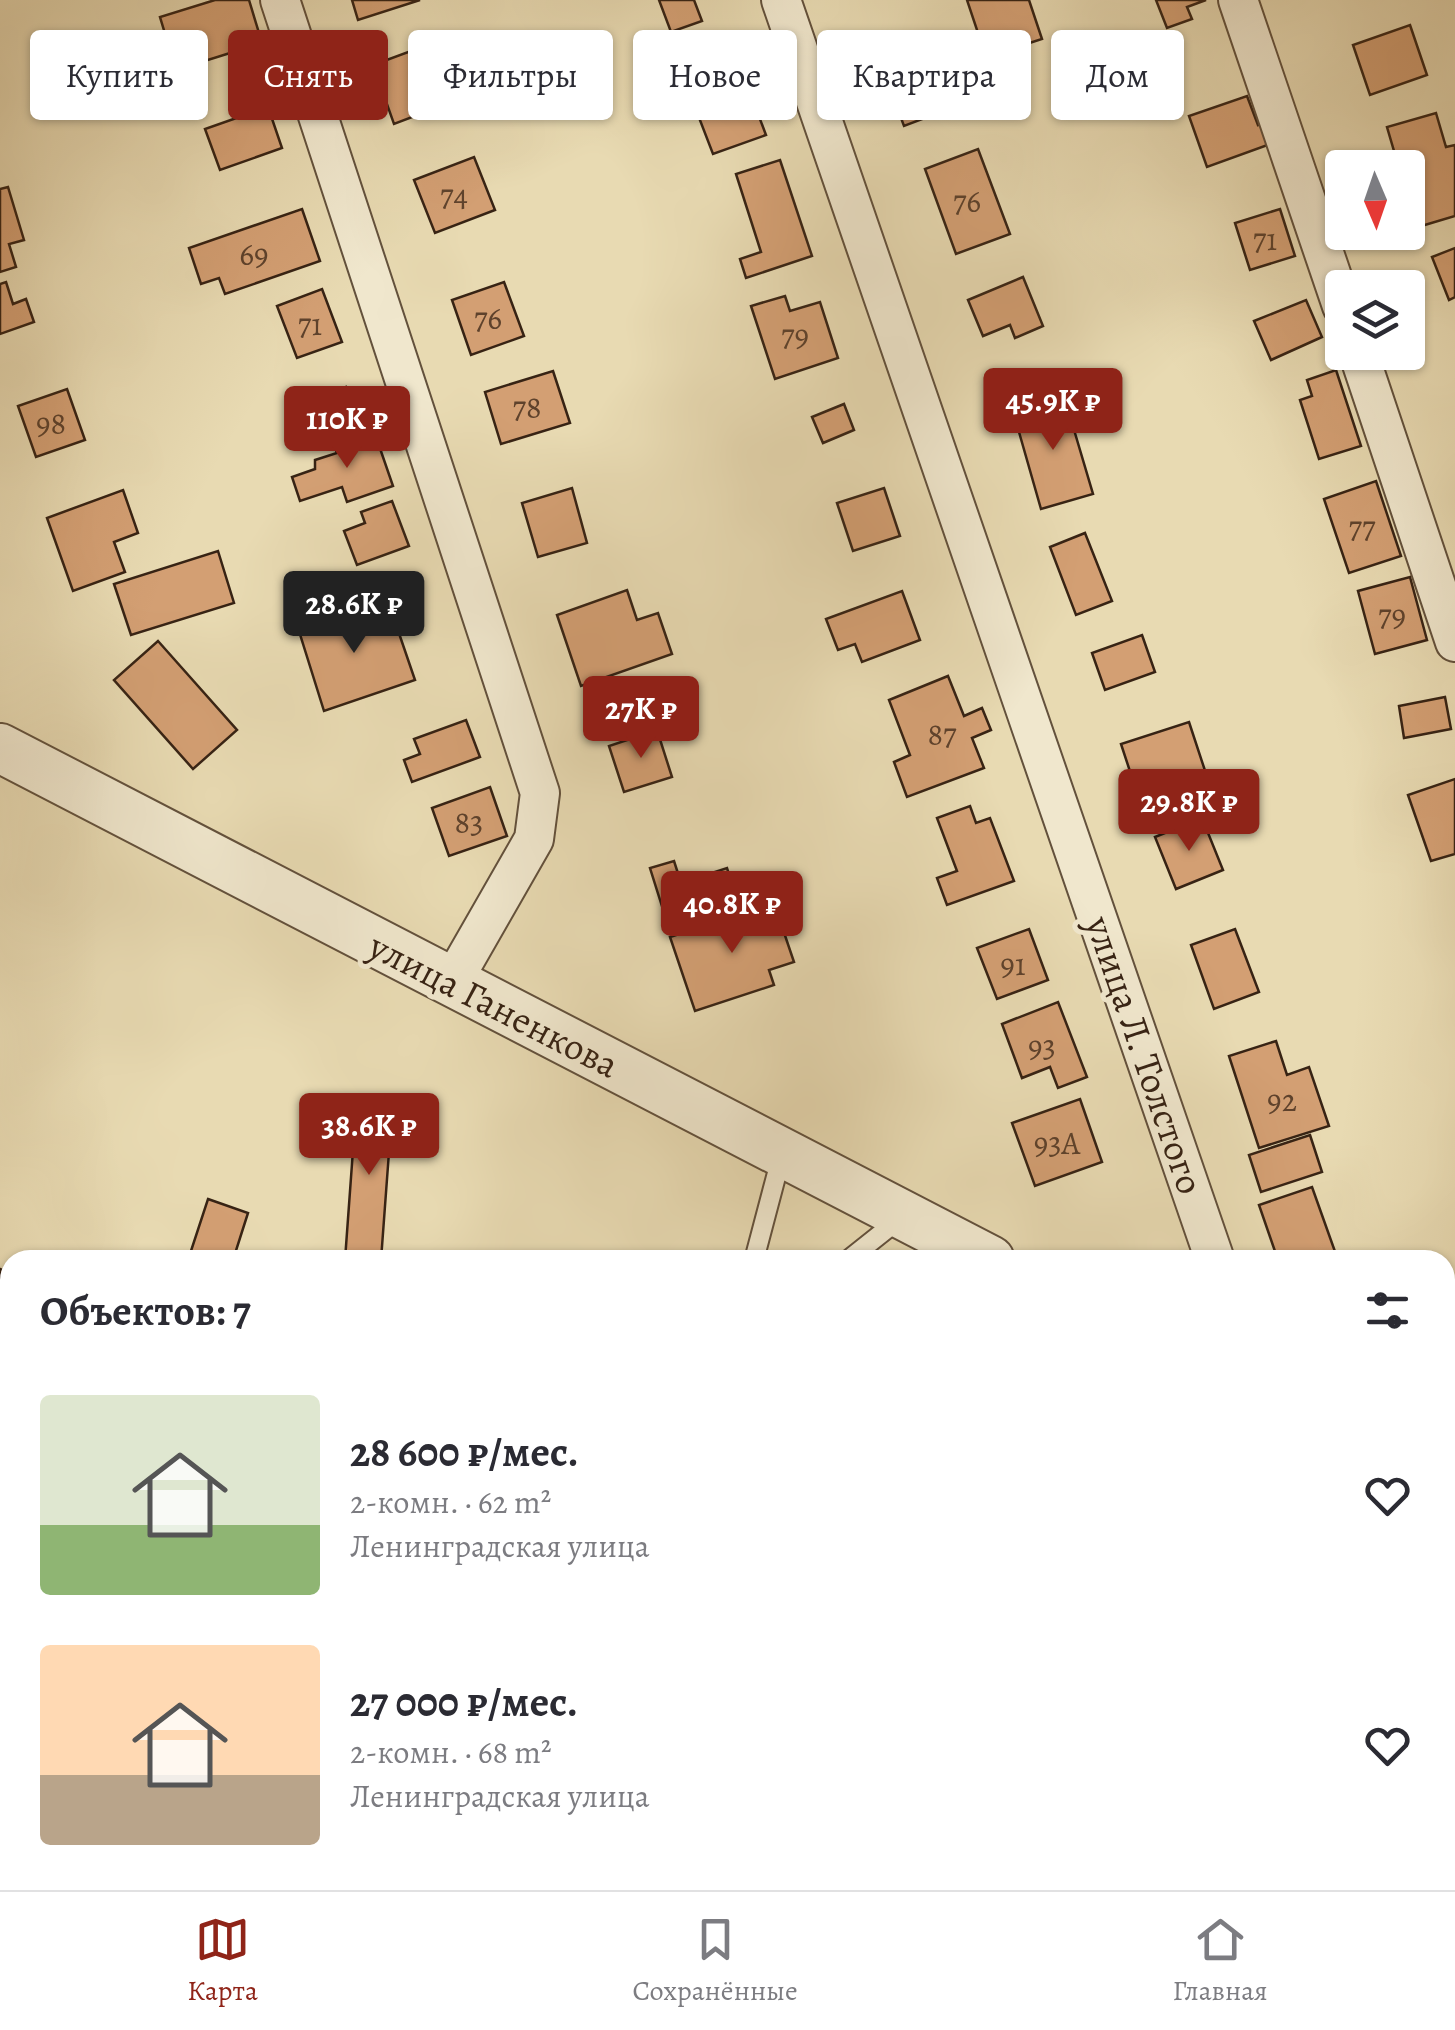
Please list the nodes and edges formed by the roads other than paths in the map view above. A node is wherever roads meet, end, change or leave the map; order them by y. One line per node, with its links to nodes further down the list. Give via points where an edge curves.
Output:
1 (280, 0): 8 (street, via 540,794 534,839)
2 (781, 0): 14 (street, улица Л. Толстого)
3 (1238, 0): 4 (street)
4 (1330, 270)
5 (1364, 370): 6 (street)
6 (1455, 642)
7 (0, 748): 8 (street, улица Ганенкова)
8 (451, 984): 9 (street, улица Ганенкова)
9 (782, 1154): 10 (street, улица Ганенкова); 11 (lane)
10 (904, 1216): 12 (lane); 13 (street, улица Ганенкова)
11 (757, 1250)
12 (861, 1250)
13 (963, 1250)
14 (1212, 1250)

